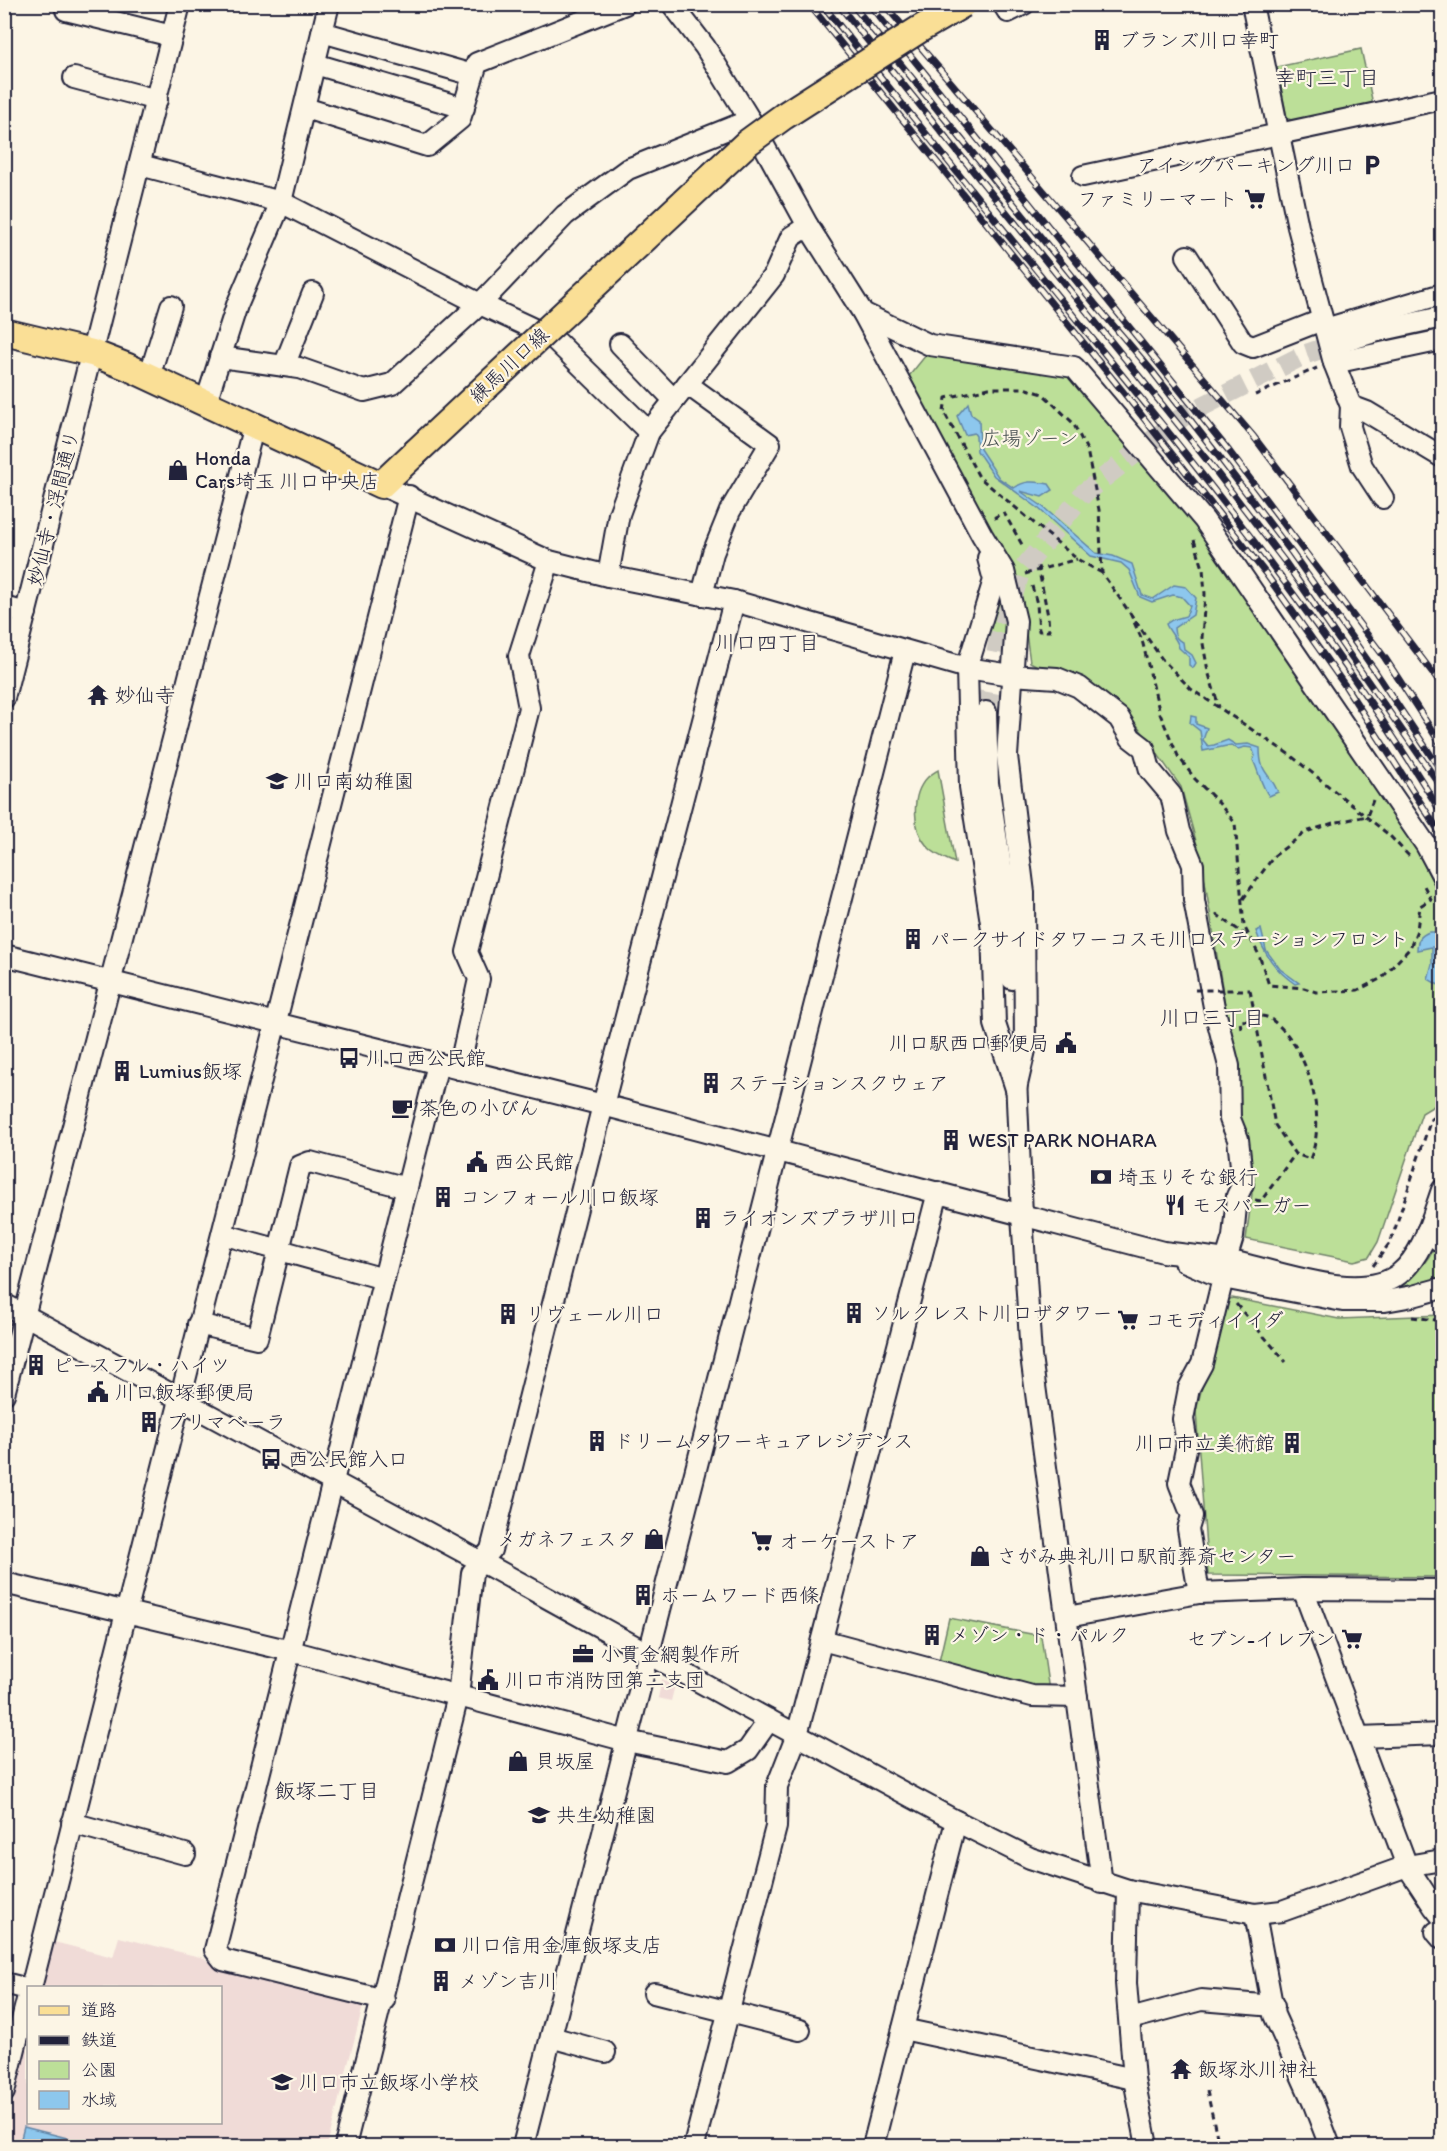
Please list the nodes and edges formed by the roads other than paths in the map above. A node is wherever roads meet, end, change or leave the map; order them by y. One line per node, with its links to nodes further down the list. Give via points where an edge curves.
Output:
1 (180, 4): 11 (street, 妙仙寺・浮間通り)
2 (329, 4): 10 (street)
3 (625, 4): 13 (street, via 477,63)
4 (672, 4): 19 (street, via 705,47)
5 (963, 4): 49 (main road, 練馬川口線, bridge, via 747,143)
6 (1003, 4): 7 (street, via 1008,12)
7 (1024, 4)
8 (1252, 4): 20 (street)
9 (66, 10): 11 (street)
10 (322, 32): 12 (street); 13 (street)
11 (172, 36): 16 (street, 妙仙寺・浮間通り)
12 (315, 64): 17 (street); 18 (street)
13 (473, 75): 18 (street)
14 (74, 78): 16 (street)
15 (1443, 99): 20 (street)
16 (157, 100): 21 (street, 妙仙寺・浮間通り)
17 (305, 108): 18 (street, via 428,146 460,119); 23 (street)
18 (464, 108)
19 (750, 120): 24 (street); 28 (street, via 628,170 564,215)
20 (1280, 133): 22 (street); 32 (street, via 1298,228)
21 (140, 165): 23 (street); 37 (street, 妙仙寺・浮間通り)
22 (1083, 176)
23 (281, 202): 28 (street); 38 (street, via 237,305)
24 (808, 226): 30 (street); 42 (street, via 791,237 774,275)
25 (1187, 256): 32 (street, via 1243,343 1253,347)
26 (312, 292): 40 (street)
27 (1443, 294): 32 (street)
28 (480, 304): 40 (street, via 392,384 364,391); 47 (street, via 553,338)
29 (171, 306): 41 (street)
30 (862, 313): 52 (street); 64 (street, via 930,345 1074,367 1207,524)
31 (1443, 317): 35 (street)
32 (1323, 324): 39 (street)
33 (4, 332): 37 (main road)
34 (1443, 340): 39 (street)
35 (1342, 342)
36 (620, 344): 43 (street)
37 (92, 353): 41 (main road); 58 (street, 妙仙寺・浮間通り)
38 (220, 357): 40 (street); 44 (street)
39 (1327, 365): 45 (street)
40 (284, 366)
41 (149, 377): 44 (main road)
42 (687, 384): 43 (street); 55 (street, via 770,444 730,511)
43 (675, 400): 47 (street)
44 (206, 402): 46 (main road)
45 (1351, 406): 48 (street); 51 (street, via 1350,427 1362,466)
46 (254, 425): 49 (main road); 66 (street)
47 (649, 432): 54 (street, via 619,514)
48 (1443, 458)
49 (381, 485): 50 (street)
50 (409, 496): 53 (street); 67 (street)
51 (1383, 498)
52 (982, 535): 60 (street, via 994,580); 61 (street, via 1004,571 1016,621)
53 (549, 561): 54 (street); 69 (street, via 519,656 529,708 468,952 479,979)
54 (608, 576): 55 (street)
55 (702, 595): 56 (street)
56 (734, 601): 59 (street); 71 (street)
57 (4, 608): 58 (street)
58 (26, 613): 62 (street, 妙仙寺・浮間通り)
59 (905, 651): 60 (street); 72 (street)
60 (967, 668): 61 (street); 70 (street, via 970,787 992,929 995,1024)
61 (1011, 675): 70 (street, via 1007,756 1024,904 1026,1050); 81 (street, via 1057,678 1079,687 1119,718 1131,738 1144,748 1150,770 1171,795 1179,831 1193,865 1194,900 1229,1066 1230,1119 1238,1139 1243,1184 1237,1196)
62 (4, 698)
63 (986, 712): 70 (street, via 988,783 1010,925)
64 (1443, 875)
65 (4, 955): 66 (street)
66 (111, 981): 67 (street); 85 (street)
67 (275, 1022): 68 (street); 78 (street)
68 (438, 1064): 69 (street); 73 (street)
69 (459, 1069): 71 (street)
70 (1016, 1089): 76 (street)
71 (603, 1105): 72 (street); 90 (street, via 491,1550)
72 (777, 1152): 75 (street); 99 (street)
73 (406, 1188): 80 (street, via 310,1162 300,1166); 82 (street)
74 (1443, 1190): 77 (street)
75 (938, 1192): 76 (street); 97 (street)
76 (1022, 1215): 81 (street); 96 (street, via 1031,1356)
77 (1426, 1231): 79 (street); 81 (street, via 1404,1269 1388,1281 1369,1285 1322,1284)
78 (222, 1234): 80 (street); 86 (street)
79 (1443, 1243)
80 (279, 1250): 82 (street); 86 (street, via 256,1338)
81 (1225, 1269): 83 (street, via 1343,1301 1385,1301); 94 (street, via 1184,1419 1187,1444 1179,1483 1192,1516 1188,1529)
82 (384, 1279): 89 (street)
83 (1443, 1288)
84 (4, 1304): 85 (street)
85 (25, 1315): 87 (street); 88 (street)
86 (198, 1324): 88 (street)
87 (4, 1394)
88 (179, 1399): 89 (street); 95 (street)
89 (334, 1481): 90 (street); 98 (street)
90 (482, 1562): 99 (street); 100 (street, via 472,1573)
91 (4, 1583): 95 (street)
92 (1303, 1588): 93 (street); 94 (street); 105 (street)
93 (1443, 1590)
94 (1199, 1593): 96 (street)
95 (124, 1612): 98 (street); 108 (street)
96 (1066, 1617): 101 (street)
97 (822, 1641): 101 (street, via 1032,1696); 104 (street)
98 (291, 1651): 100 (street); 121 (street, via 216,1950 223,1960)
99 (649, 1654): 102 (street); 106 (street)
100 (458, 1696): 106 (street); 121 (street)
101 (1077, 1697): 112 (street)
102 (769, 1720): 104 (street); 106 (street, via 748,1750 728,1762)
103 (1443, 1734): 105 (street)
104 (797, 1735): 107 (street); 123 (street, via 777,1786 776,1827)
105 (1359, 1737): 111 (street)
106 (627, 1741): 127 (street)
107 (956, 1821): 112 (street, via 1030,1858); 125 (street)
108 (72, 1823): 109 (street); 117 (street)
109 (185, 1854)
110 (1443, 1860): 111 (street)
111 (1407, 1866): 114 (street, via 1282,1911); 115 (street, via 1434,1907)
112 (1102, 1883): 113 (street)
113 (1128, 1890): 114 (street); 124 (street, via 1126,1983)
114 (1255, 1914): 122 (street)
115 (1440, 1929)
116 (4, 1983): 118 (street)
117 (31, 1986)
118 (27, 1987)
119 (654, 1993): 123 (street)
120 (27, 2000): 130 (street)
121 (384, 2000): 131 (street)
122 (1274, 2006): 124 (street, via 1201,2000); 136 (street, via 1274,2016)
123 (729, 2013): 126 (street); 133 (street)
124 (1130, 2019): 129 (street)
125 (903, 2029): 129 (street); 134 (street)
126 (800, 2030)
127 (551, 2037): 128 (street); 132 (street)
128 (605, 2052)
129 (1134, 2079): 135 (street)
130 (4, 2092)
131 (345, 2146)
132 (523, 2146)
133 (694, 2146)
134 (873, 2146)
135 (1147, 2146)
136 (1330, 2146)

